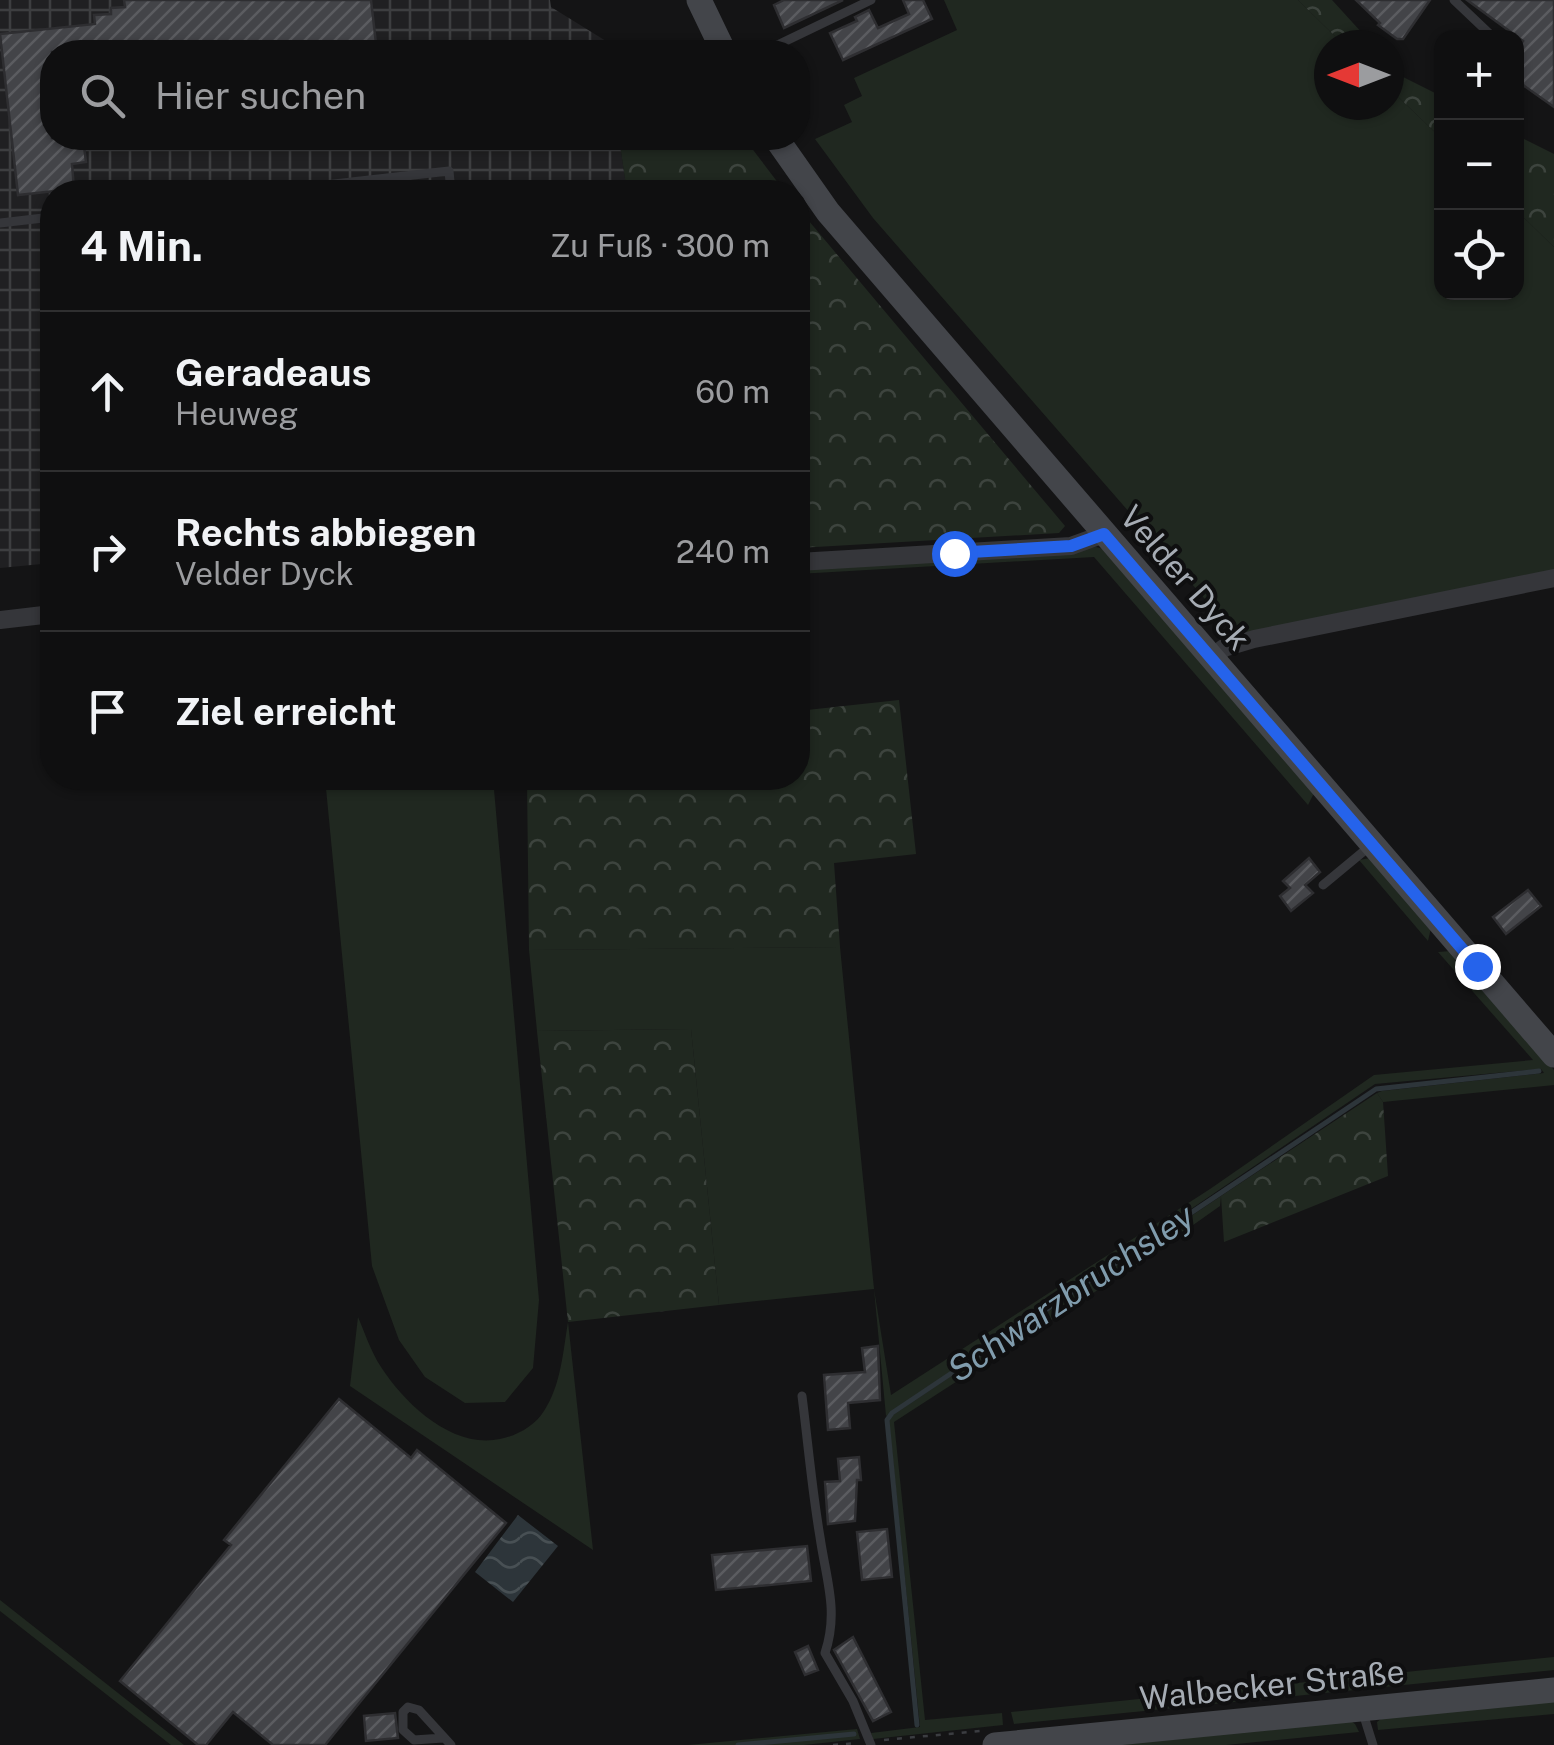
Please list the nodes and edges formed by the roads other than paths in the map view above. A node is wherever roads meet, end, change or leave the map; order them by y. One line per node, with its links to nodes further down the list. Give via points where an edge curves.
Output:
1 (698, 0): 5 (main road)
2 (871, 0): 6 (lane)
3 (1454, 0): 4 (lane)
4 (1486, 30)
5 (718, 40)
6 (787, 40)
7 (784, 150): 10 (main road, Velder Dyck)
8 (369, 180): 9 (lane, via 449,171)
9 (450, 180)
10 (806, 180)
11 (810, 186): 14 (main road, Velder Dyck)
12 (40, 217): 13 (lane)
13 (0, 222)
14 (1104, 534): 15 (street, via 1071,546); 19 (main road, Velder Dyck)
15 (810, 561)
16 (1554, 578): 19 (street, via 1254,639)
17 (40, 615): 18 (street)
18 (0, 620)
19 (1211, 658): 20 (main road, Velder Dyck)
20 (1372, 844): 21 (lane); 22 (main road, Velder Dyck)
21 (1324, 885)
22 (1554, 1055)
23 (802, 1396): 27 (lane, via 832,1604 825,1653)
24 (1554, 1690): 25 (main road, Walbecker Straße)
25 (1362, 1710): 28 (main road, Walbecker Straße); 29 (lane)
26 (447, 1741): 26 (lane, via 419,1710 404,1712 403,1730 414,1740)
27 (870, 1745)
28 (995, 1745)
29 (1373, 1745)

